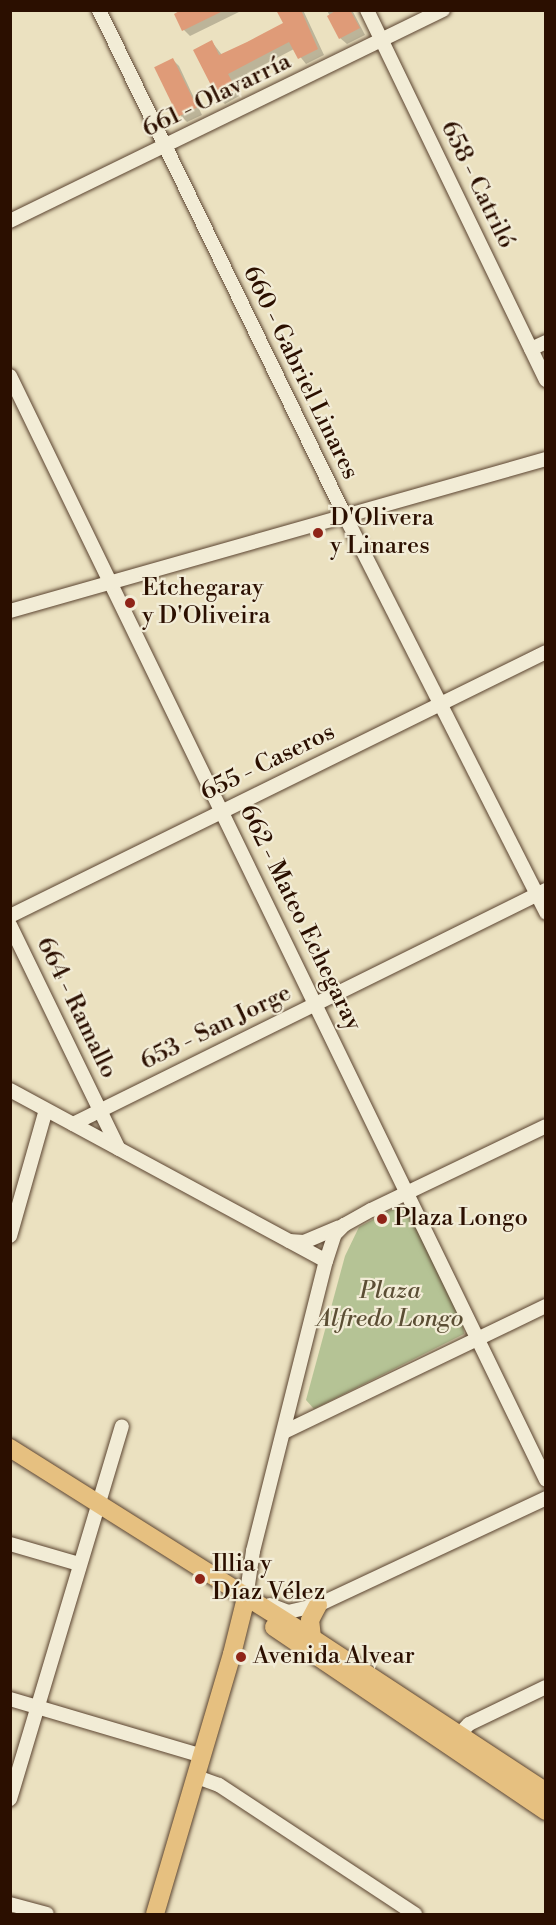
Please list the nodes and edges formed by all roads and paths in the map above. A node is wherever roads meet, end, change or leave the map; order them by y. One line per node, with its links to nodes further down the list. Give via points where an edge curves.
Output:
1 (367, 10): 4 (street, 658 - Catriló)
2 (443, 10): 4 (street, 661 - Olavarría)
3 (105, 13): 5 (street, 660 - Gabriel Linares)
4 (382, 41): 5 (street, 661 - Olavarría); 8 (street, 658 - Catriló)
5 (164, 146): 6 (street, 661 - Olavarría); 12 (street, 660 - Gabriel Linares)
6 (10, 221)
7 (546, 342): 8 (street)
8 (531, 349): 10 (street, 658 - Catriló)
9 (10, 376): 13 (street, 662 - Mateo Echegaray)
10 (546, 380)
11 (546, 459): 12 (street)
12 (345, 516): 13 (street); 16 (street, 660 - Gabriel Linares)
13 (111, 582): 14 (street); 17 (street, 662 - Mateo Echegaray)
14 (10, 611)
15 (546, 652): 16 (street, 655 - Caseros)
16 (439, 705): 17 (street, 655 - Caseros); 18 (street, 660 - Gabriel Linares)
17 (223, 810): 20 (street, 655 - Caseros); 22 (street, 662 - Mateo Echegaray)
18 (541, 892): 19 (street, 660 - Gabriel Linares); 22 (street, 653 - San Jorge)
19 (546, 913)
20 (10, 916)
21 (10, 925): 25 (street, 664 - Ramallo)
22 (316, 1004): 25 (street, 653 - San Jorge); 29 (street, 662 - Mateo Echegaray)
23 (10, 1090): 24 (street)
24 (46, 1110): 26 (street); 31 (street)
25 (100, 1111): 26 (street, 664 - Ramallo); 28 (street, 664 - Ramallo)
26 (73, 1124): 28 (street)
27 (546, 1126): 29 (street)
28 (119, 1149): 32 (street)
29 (408, 1193): 30 (street); 35 (street, 662 - Mateo Echegaray)
30 (344, 1225): 32 (street, via 313,1239); 33 (street, via 335,1234)
31 (10, 1236)
32 (289, 1241): 33 (street)
33 (326, 1261): 37 (street)
34 (546, 1306): 35 (street)
35 (476, 1338): 37 (street); 39 (street, 662 - Mateo Echegaray)
36 (122, 1426): 41 (street)
37 (284, 1432): 44 (street, via 253,1551)
38 (10, 1448): 41 (main road)
39 (546, 1480)
40 (546, 1498): 45 (street)
41 (98, 1502): 43 (street); 44 (main road)
42 (10, 1544): 43 (street)
43 (80, 1564): 49 (street)
44 (246, 1598): 45 (street, via 288,1611); 46 (main road); 50 (main road, via 283,1635); 51 (main road)
45 (318, 1605): 46 (main road, via 310,1620)
46 (312, 1638): 50 (main road)
47 (546, 1687): 50 (street, via 469,1724)
48 (10, 1699): 49 (street)
49 (38, 1707): 51 (street); 54 (street)
50 (453, 1740): 53 (main road); 55 (main road)
51 (202, 1756): 52 (main road)
52 (197, 1777): 58 (main road); 59 (street, via 219,1785)
53 (546, 1792)
54 (10, 1799)
55 (546, 1811)
56 (10, 1904): 57 (street)
57 (47, 1914)
58 (155, 1914)
59 (416, 1914)

